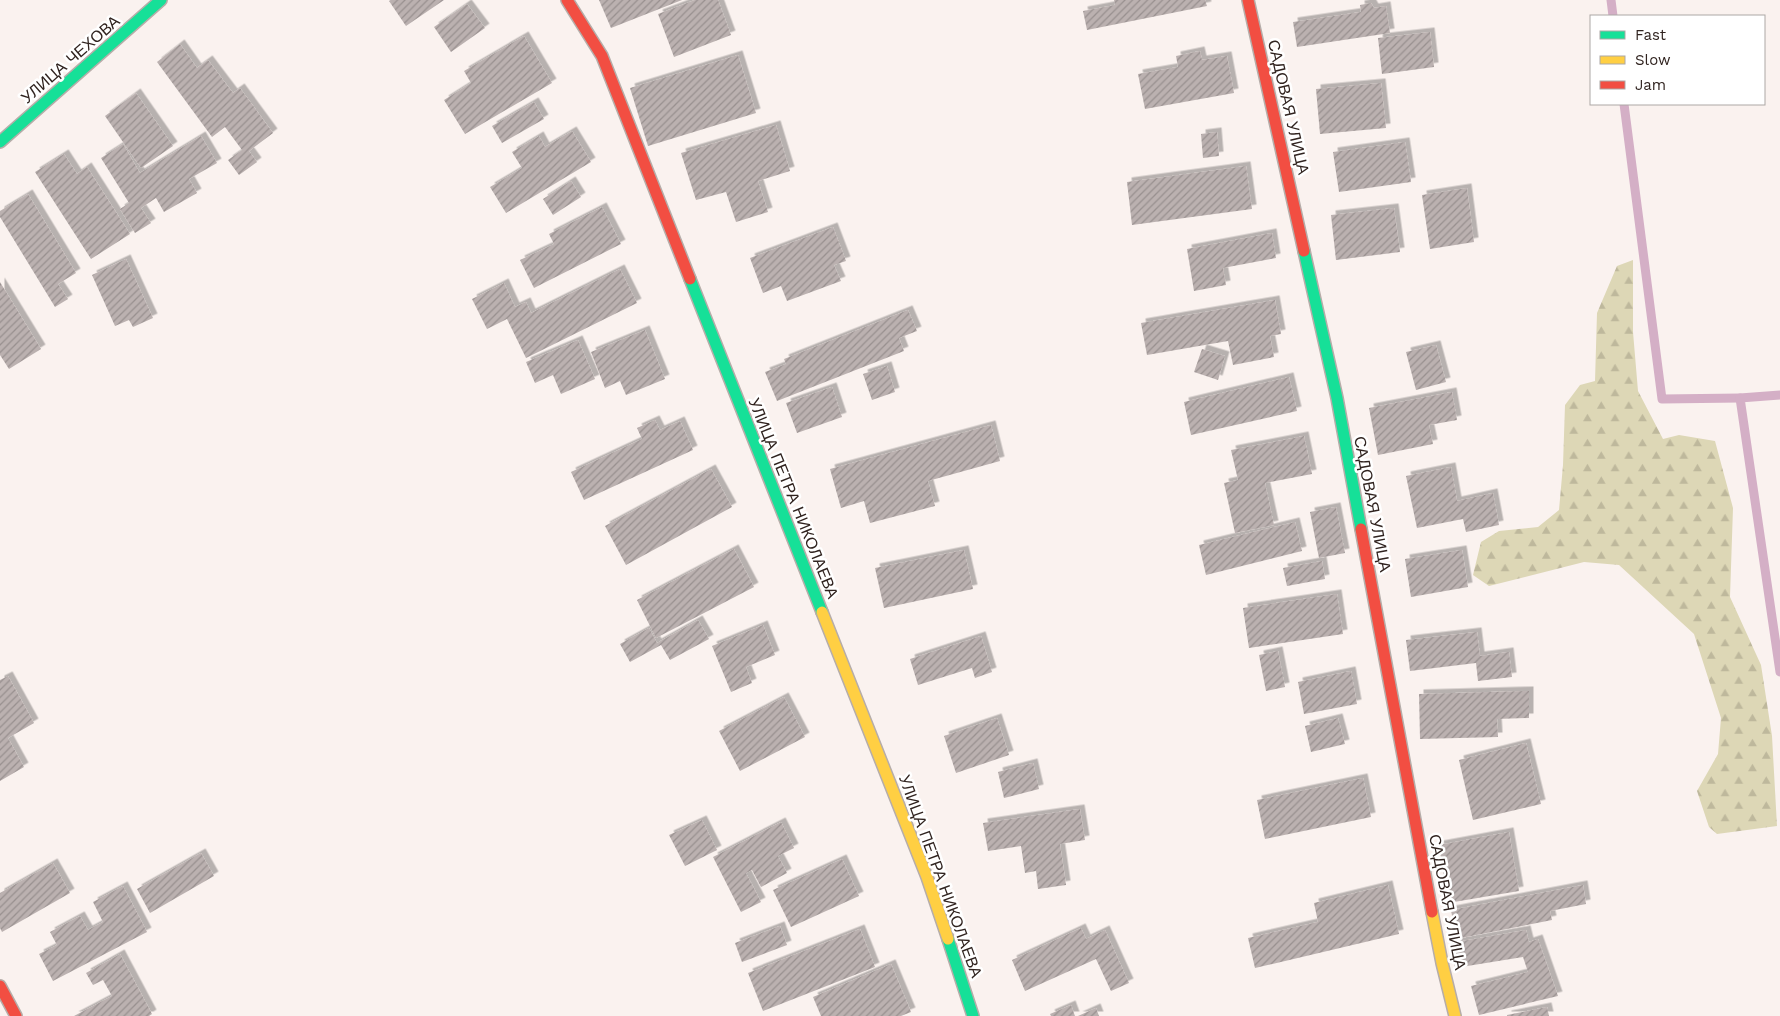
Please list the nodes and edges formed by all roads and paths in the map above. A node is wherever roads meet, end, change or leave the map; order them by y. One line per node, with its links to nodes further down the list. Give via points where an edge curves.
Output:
1 (161, 0): 4 (street, УЛИЦА ЧЕХОВА)
2 (567, 0): 7 (street, УЛИЦА ПЕТРА НИКОЛАЕВА, via 602,56 927,877)
3 (1248, 0): 8 (street, САДОВАЯ УЛИЦА, via 1337,398 1440,953)
4 (0, 142)
5 (0, 986): 6 (street)
6 (16, 1016)
7 (973, 1016)
8 (1455, 1016)

